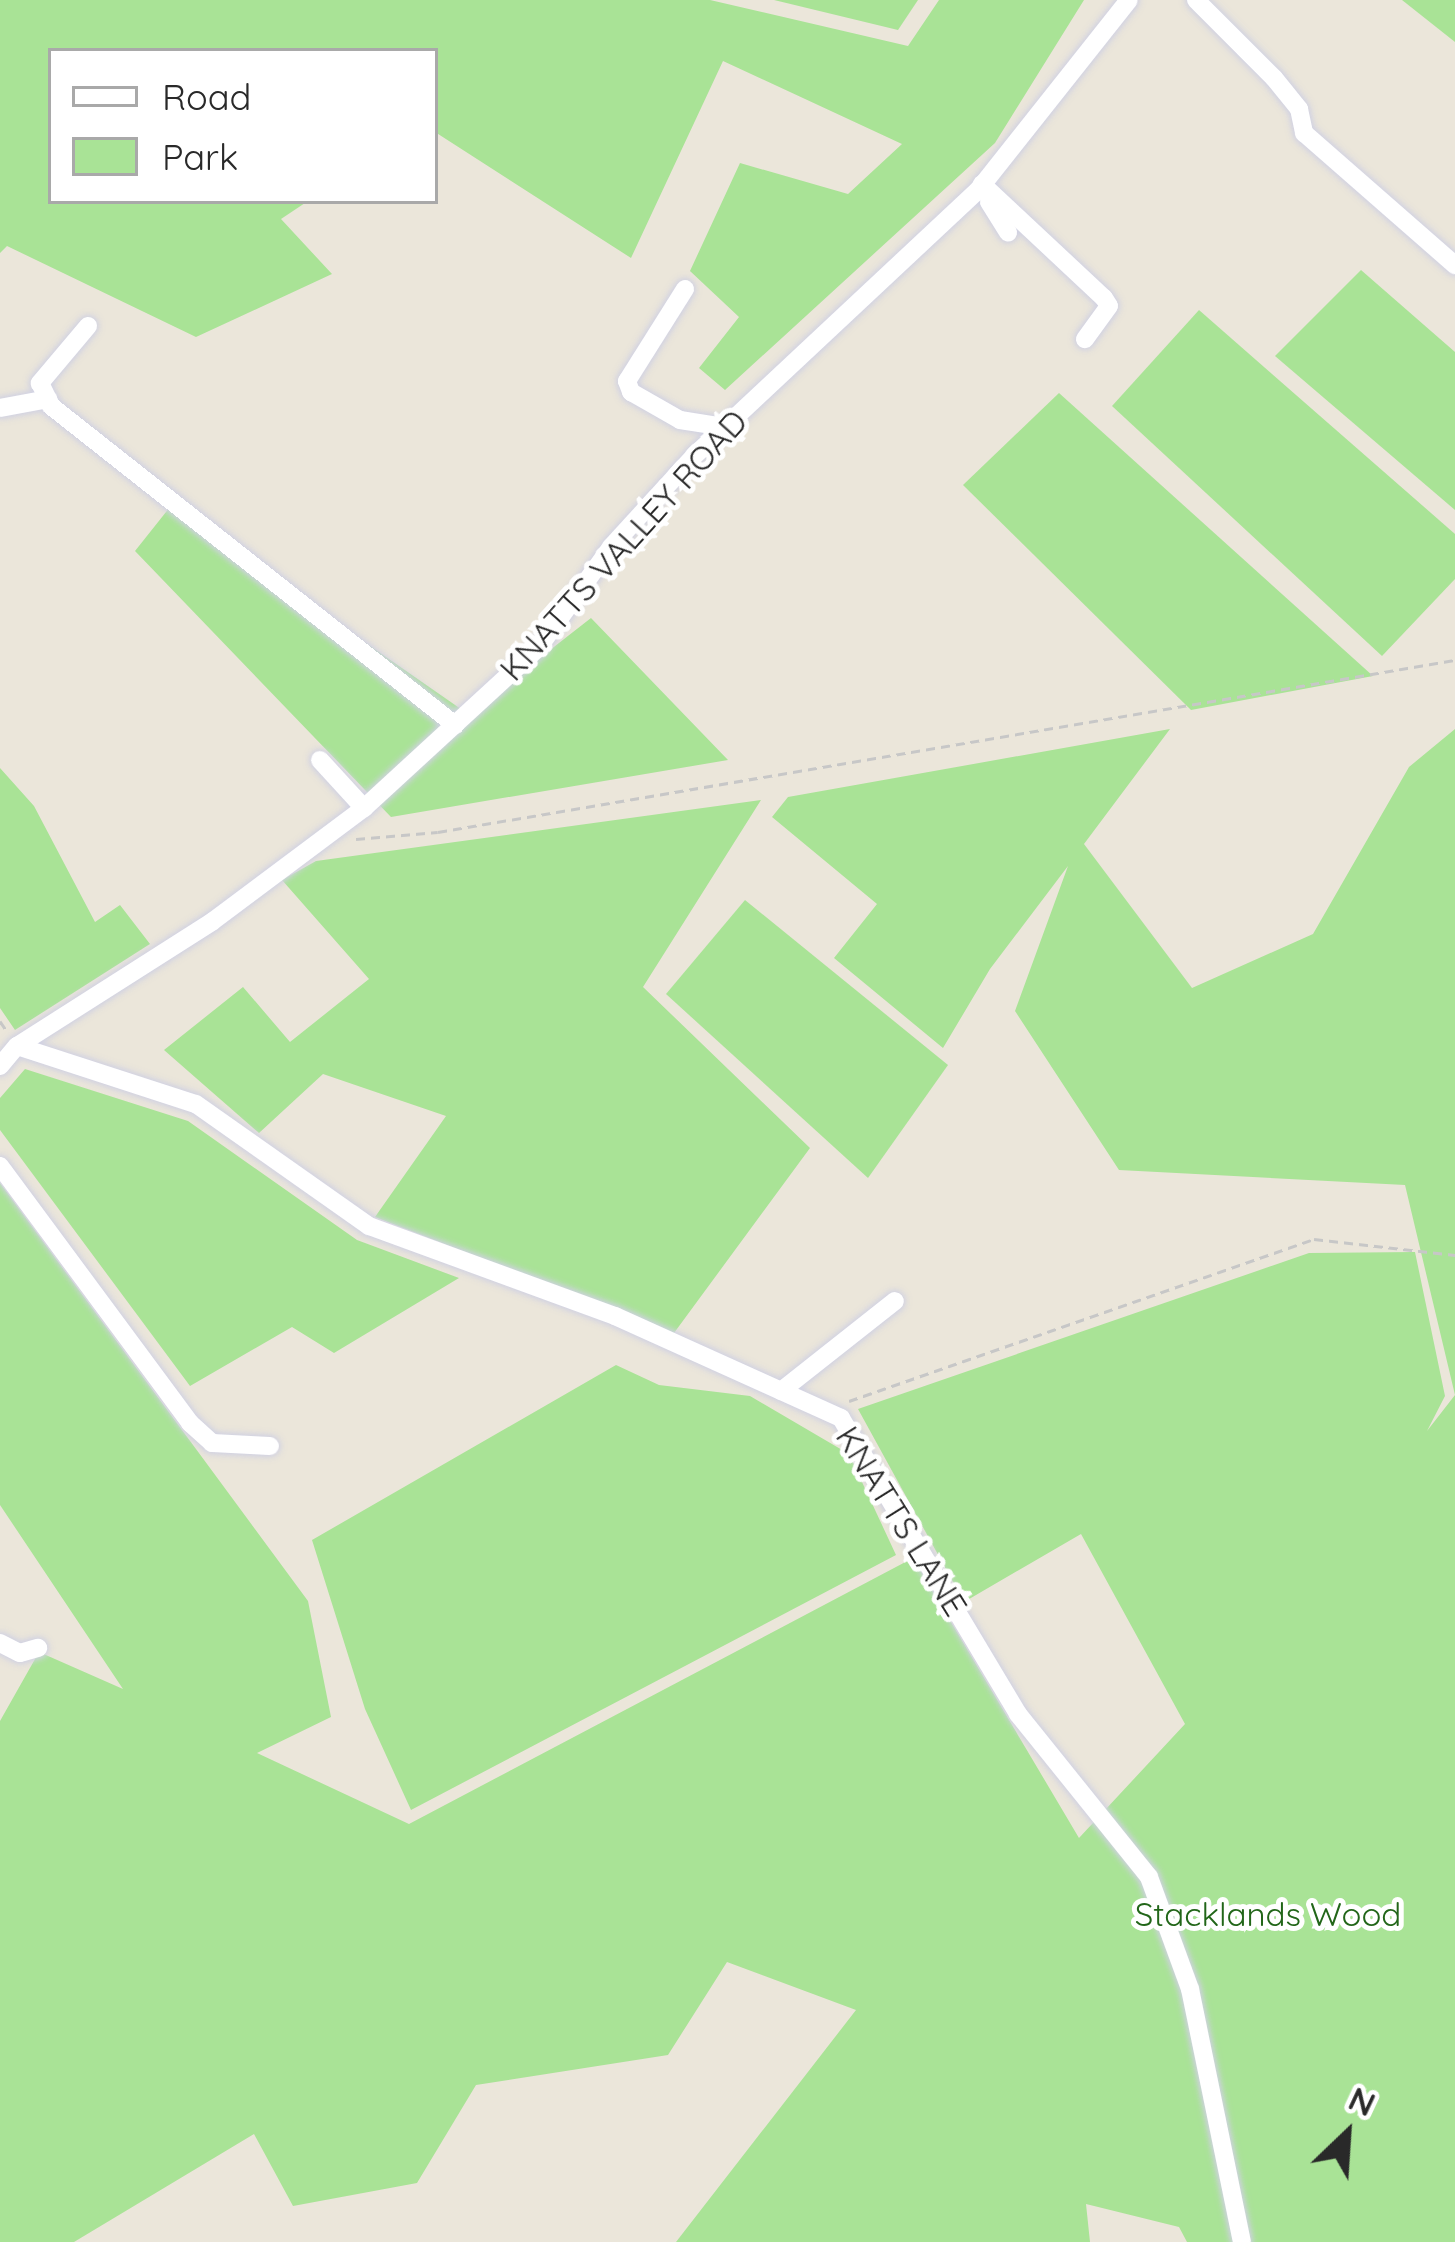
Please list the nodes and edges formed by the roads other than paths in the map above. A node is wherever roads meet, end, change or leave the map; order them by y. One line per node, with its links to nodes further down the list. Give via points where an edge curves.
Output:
1 (1129, 0): 3 (street, KNATTS VALLEY ROAD)
2 (1196, 0): 6 (street, via 1274,78 1299,109 1304,133)
3 (983, 182): 4 (street); 5 (street); 9 (street, via 1104,298 1107,310); 12 (street, KNATTS VALLEY ROAD)
4 (1009, 232)
5 (1058, 236)
6 (1455, 265)
7 (685, 289): 12 (street, via 627,381 631,392 680,420)
8 (88, 326): 10 (street, via 48,366 40,383)
9 (1084, 339)
10 (48, 399): 11 (street); 13 (street)
11 (0, 409)
12 (725, 428): 13 (street, KNATTS VALLEY ROAD, via 611,547 539,647)
13 (454, 724): 15 (street, KNATTS VALLEY ROAD)
14 (320, 760): 15 (street)
15 (364, 808): 16 (street, KNATTS VALLEY ROAD, via 213,921)
16 (6, 1055): 19 (street, KNATTS LANE, via 196,1104 369,1226 615,1316)
17 (0, 1166): 20 (street, via 190,1423 212,1443)
18 (895, 1301): 19 (street)
19 (782, 1390): 23 (street, KNATTS LANE, via 841,1418 1018,1714 1149,1877 1190,1989)
20 (270, 1446)
21 (0, 1643): 22 (street, via 20,1653)
22 (38, 1648)
23 (1242, 2242)

